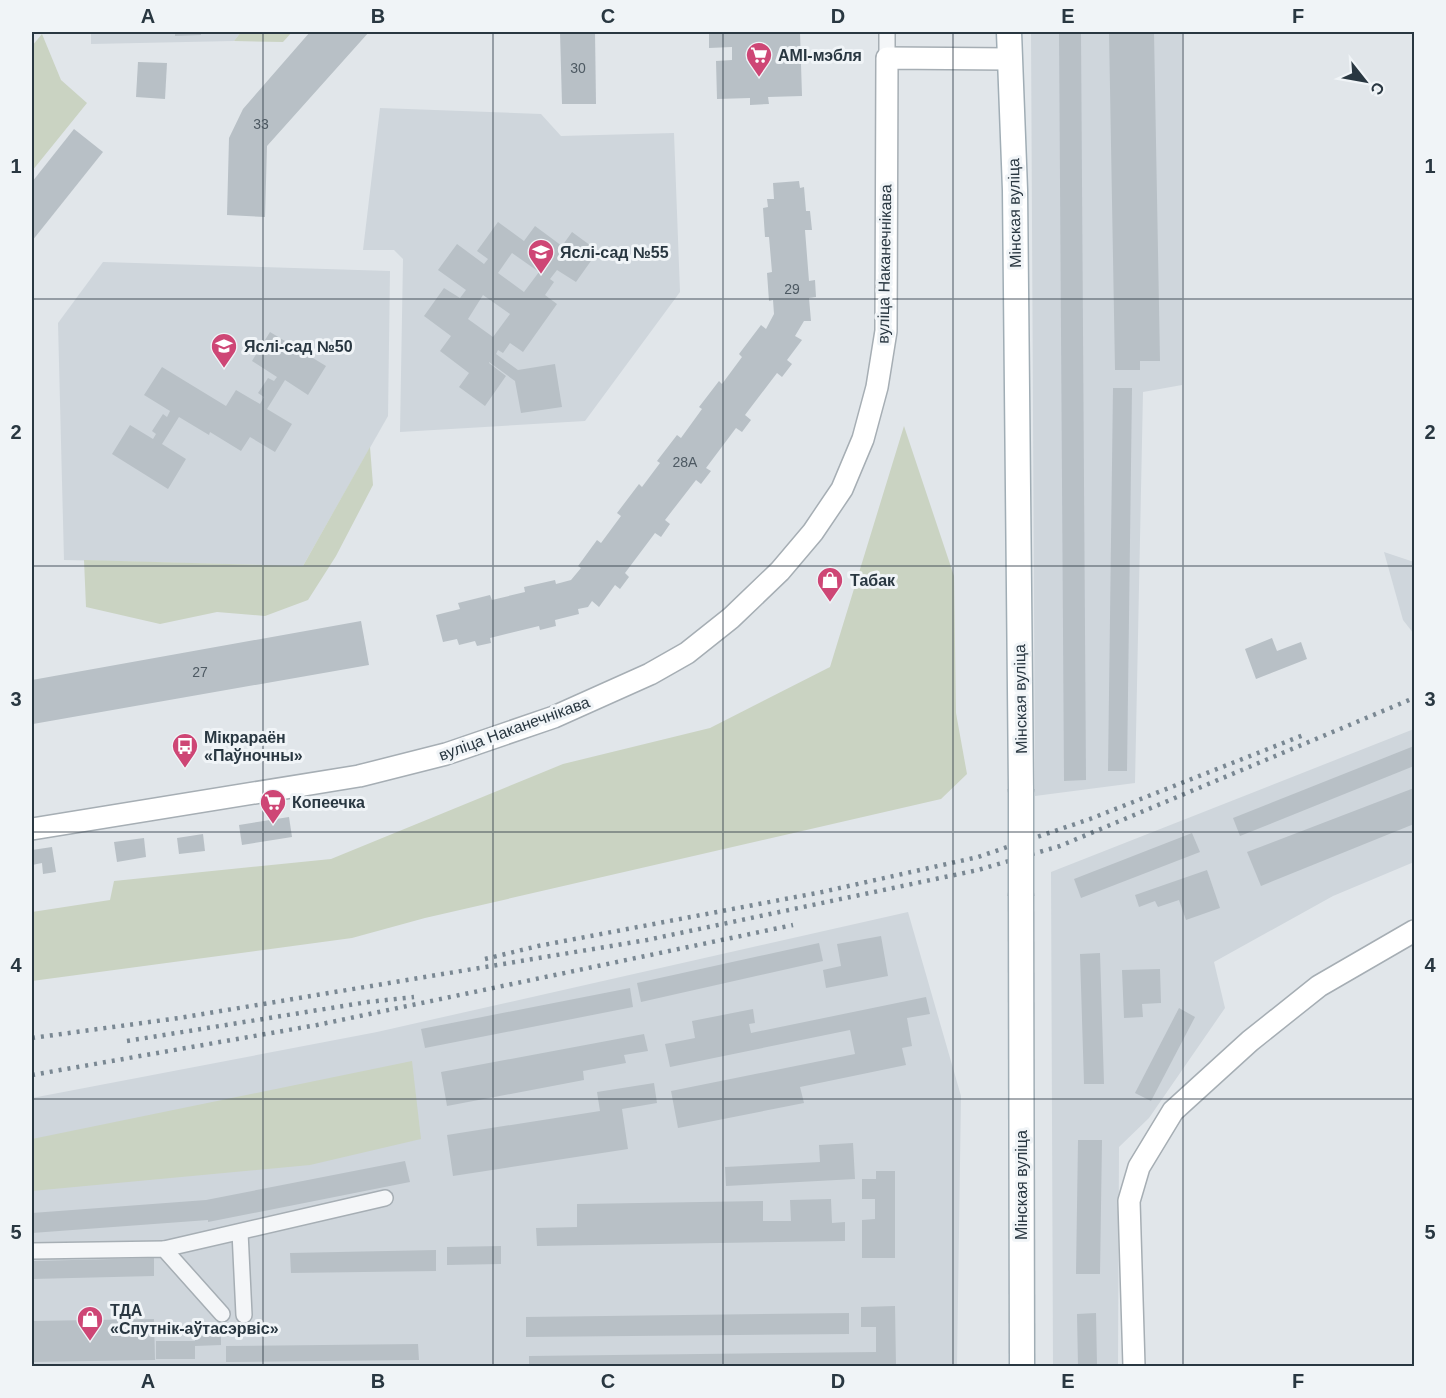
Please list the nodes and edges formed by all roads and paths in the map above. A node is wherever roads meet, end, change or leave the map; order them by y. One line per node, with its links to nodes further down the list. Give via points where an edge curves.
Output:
1 (887, 32): 3 (street, вуліца Наканечнікава)
2 (1009, 32): 4 (main road, Мінская вуліца)
3 (887, 58): 4 (main road); 5 (main road, вуліца Наканечнікава, via 886,331 863,439 842,489 813,532 780,571 731,618 687,653 650,674 554,717 446,754 348,778)
4 (1009, 59): 13 (main road, Мінская вуліца, bridge, via 1015,190 1021,789)
5 (32, 829)
6 (1414, 931): 14 (main road, via 1319,986 1250,1041 1173,1111 1139,1167 1129,1201)
7 (385, 1198): 8 (street)
8 (240, 1232): 9 (street); 12 (street)
9 (164, 1249): 10 (street); 11 (street)
10 (32, 1251)
11 (222, 1314)
12 (244, 1315)
13 (1022, 1366)
14 (1134, 1366)

